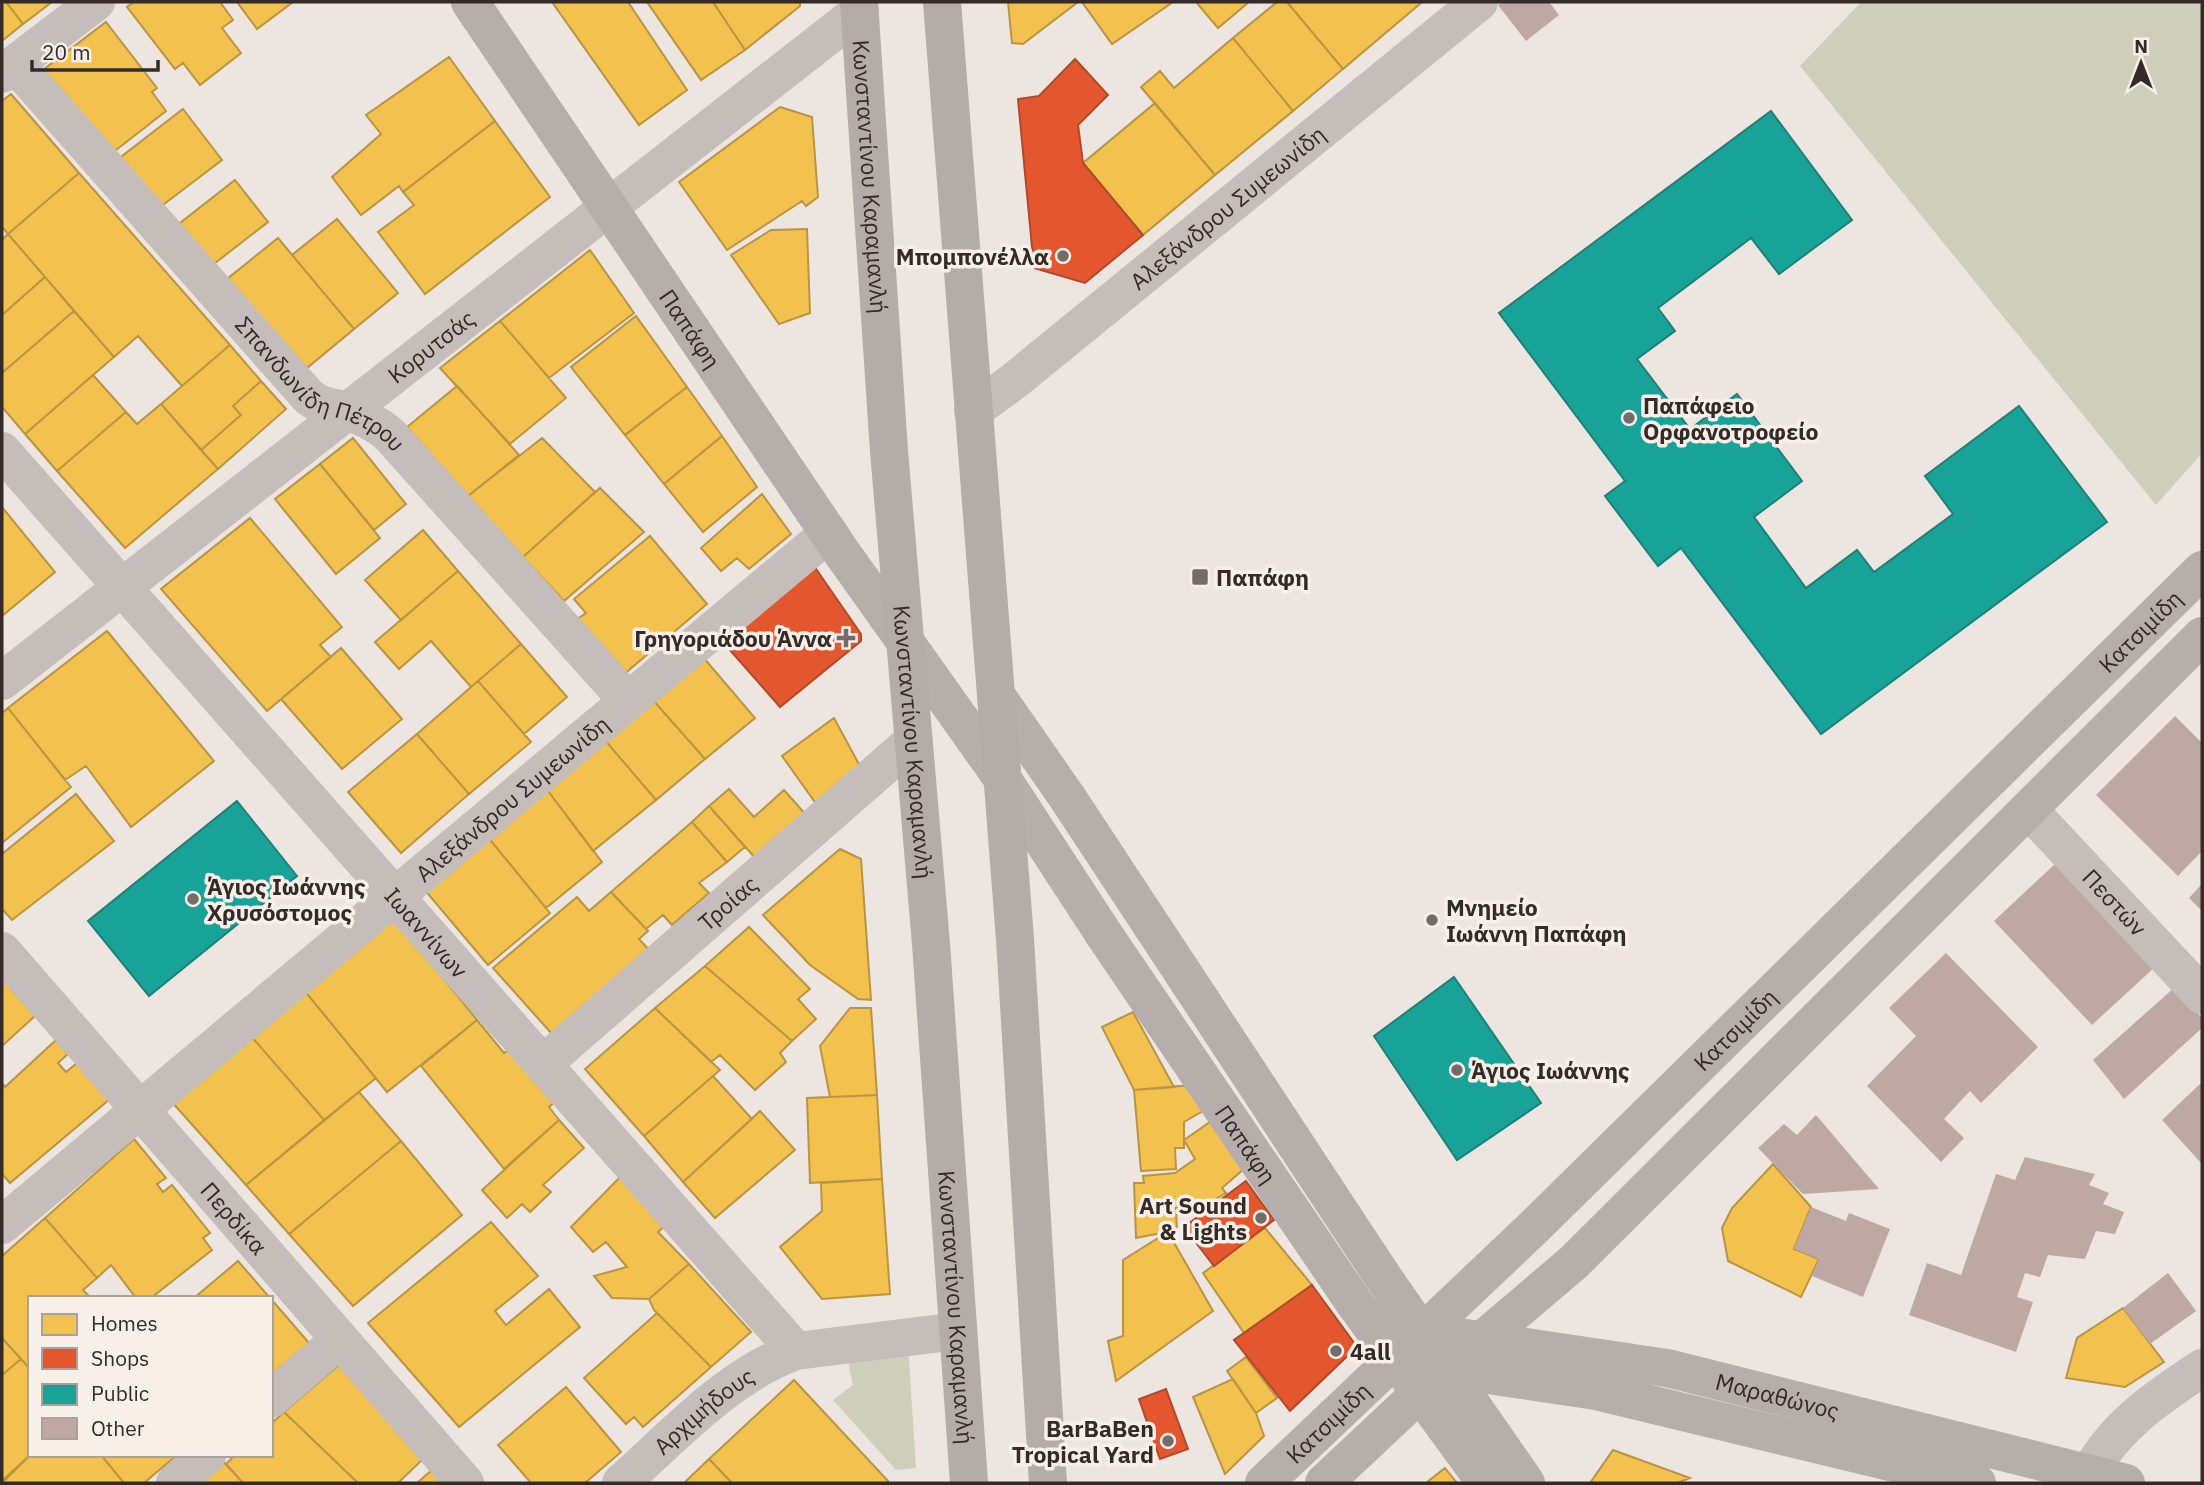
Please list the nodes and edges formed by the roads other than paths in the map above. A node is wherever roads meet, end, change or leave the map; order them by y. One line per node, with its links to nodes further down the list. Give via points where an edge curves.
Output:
1 (96, 2): 6 (street)
2 (471, 2): 7 (main road, Παπάφη)
3 (942, 2): 9 (main road)
4 (1469, 5): 9 (street, Αλεξάνδρου Συμεωνίδη)
5 (860, 6): 7 (street, Κορυτσάς); 15 (main road, Κωνσταντίνου Καραμανλή)
6 (8, 69): 8 (street, Σπανδωνίδη Πέτρου, via 307,395 327,408)
7 (608, 206): 8 (street, Κορυτσάς); 11 (main road, Παπάφη)
8 (346, 411): 13 (street, Κορυτσάς); 18 (street, Σπανδωνίδη Πέτρου, via 389,434)
9 (973, 411): 17 (main road)
10 (2, 451): 13 (street, Ιωαννίνων)
11 (829, 533): 15 (main road, Παπάφη); 18 (street, Αλεξάνδρου Συμεωνίδη)
12 (2202, 570): 29 (main road, Κατσιμίδη)
13 (120, 587): 16 (street, Κορυτσάς); 22 (street, Ιωαννίνων)
14 (2202, 636): 21 (main road, Κατσιμίδη)
15 (906, 641): 19 (main road, Κωνσταντίνου Καραμανλή); 20 (main road, Παπάφη)
16 (2, 681)
17 (996, 695): 20 (main road); 29 (main road, Παπάφη)
18 (628, 701): 22 (street, Αλεξάνδρου Συμεωνίδη)
19 (913, 741): 25 (street, Τροίας); 28 (main road, Κωνσταντίνου Καραμανλή)
20 (1002, 778): 33 (main road, Παπάφη); 43 (main road)
21 (2029, 810): 24 (street, Πεστών); 31 (main road, Κατσιμίδη, via 1574,1262)
22 (395, 897): 25 (street, Ιωαννίνων); 26 (street, Αλεξάνδρου Συμεωνίδη)
23 (2, 951): 26 (street, Περδίκα)
24 (2202, 995)
25 (543, 1064): 32 (street, Ιωαννίνων)
26 (139, 1110): 27 (street, Αλεξάνδρου Συμεωνίδη); 30 (street, Περδίκα)
27 (2, 1225)
28 (958, 1332): 32 (street, Αρχιμήδους); 42 (main road, Κωνσταντίνου Καραμανλή)
29 (1422, 1332): 31 (main road, Μαραθώνος); 33 (main road, Κατσιμίδη); 35 (main road, Παπάφη)
30 (338, 1340): 36 (street); 40 (street, Περδίκα)
31 (1482, 1340): 35 (main road, Κατσιμίδη); 38 (main road, Μαραθώνος, via 1667,1368)
32 (796, 1351): 41 (street, Αρχιμήδους, via 759,1367 726,1390)
33 (1394, 1357): 35 (main road, Μαραθώνος); 44 (main road, Κατσιμίδη)
34 (2202, 1368): 38 (street, via 2136,1413 2104,1446)
35 (1434, 1381): 45 (main road, Κατσιμίδη); 46 (main road, Παπάφη); 47 (main road, Παπάφη); 48 (main road, Μαραθώνος, via 1596,1391)
36 (273, 1397)
37 (205, 1457): 39 (street)
38 (2090, 1472): 49 (main road, Μαραθώνος)
39 (175, 1483)
40 (465, 1483)
41 (621, 1483)
42 (970, 1483)
43 (1048, 1483)
44 (1264, 1483)
45 (1324, 1483)
46 (1486, 1483)
47 (1526, 1483)
48 (1977, 1483)
49 (2126, 1483)

